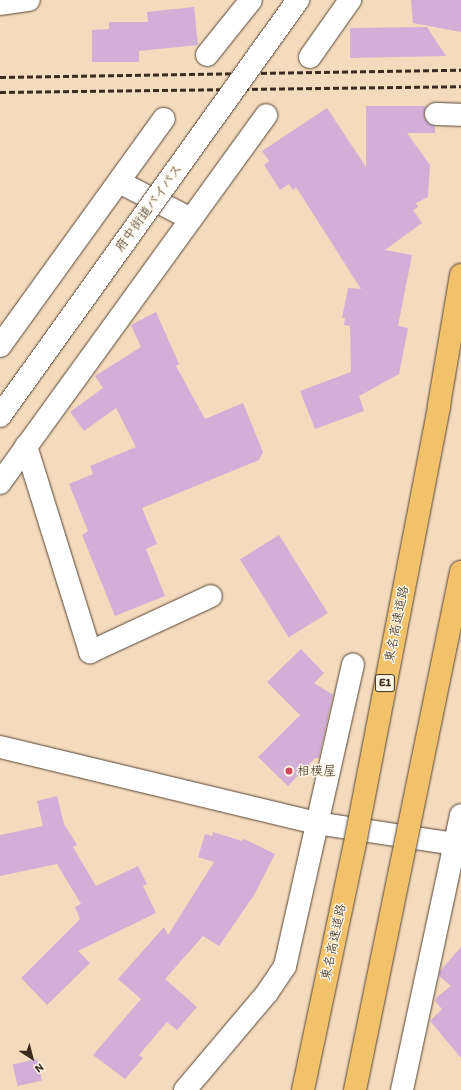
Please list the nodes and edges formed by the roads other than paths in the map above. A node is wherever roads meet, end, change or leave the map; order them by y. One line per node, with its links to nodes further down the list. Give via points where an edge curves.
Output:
1 (30, 0): 5 (street)
2 (250, 0): 6 (street)
3 (298, 0): 16 (street, 府中街道バイパス, bridge)
4 (350, 0): 7 (street)
5 (0, 4)
6 (207, 55)
7 (310, 57)
8 (436, 114): 10 (street)
9 (266, 115): 13 (street)
10 (461, 115)
11 (164, 119): 12 (street)
12 (119, 182): 13 (street); 15 (street)
13 (192, 219): 17 (street)
14 (461, 275): 27 (highway, 東名高速道路 / E1, bridge, via 439,405 366,784)
15 (0, 346)
16 (0, 416)
17 (26, 446): 18 (street); 20 (street, via 90,652)
18 (0, 483)
19 (461, 572): 28 (highway, bridge)
20 (211, 596)
21 (353, 666): 24 (street)
22 (0, 747): 24 (street)
23 (461, 815): 25 (street)
24 (316, 823): 25 (street); 26 (street, via 285,966 267,993)
25 (458, 845): 29 (street)
26 (185, 1090)
27 (303, 1090)
28 (354, 1090)
29 (402, 1090)

